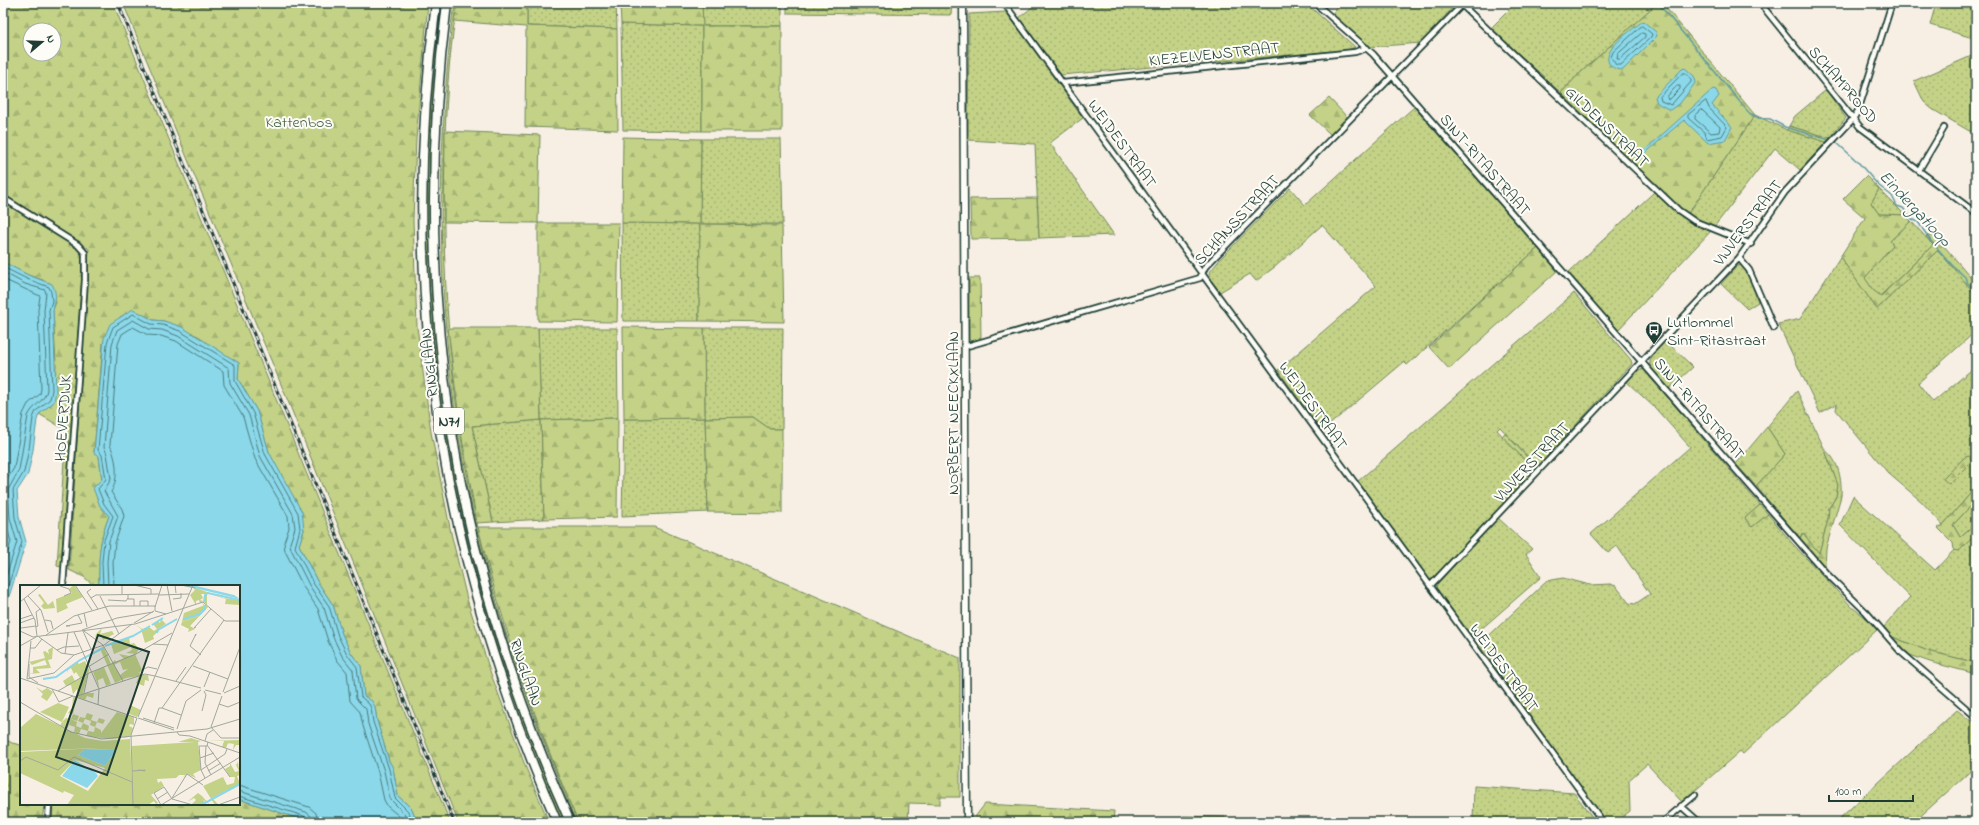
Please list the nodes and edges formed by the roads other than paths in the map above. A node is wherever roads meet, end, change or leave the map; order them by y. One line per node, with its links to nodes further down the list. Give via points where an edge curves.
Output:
1 (436, 3): 30 (highway, RINGLAAN / N71, via 424,114 421,211 424,304 438,426 458,532 483,625 510,706)
2 (448, 3): 31 (highway, RINGLAAN / N71, via 438,89 434,250 439,336 452,443 471,532 496,627 526,713)
3 (963, 3): 21 (main road, NORBERT NEECKXLAAN)
4 (1004, 3): 11 (street, WEIDESTRAAT)
5 (1314, 3): 9 (street, SINT-RITASTRAAT)
6 (1760, 3): 12 (street, SCHAMPROOD)
7 (1892, 3): 12 (street, VIJVERSTRAAT, via 1858,111)
8 (1463, 4): 10 (street, SCHANSSTRAAT); 17 (street, GILDENSTRAAT, via 1678,210 1694,221)
9 (1367, 48): 10 (street, SINT-RITASTRAAT); 11 (street, KIEZELVENSTRAAT, via 1355,52)
10 (1392, 76): 19 (street, SCHANSSTRAAT, via 1205,267); 22 (street, SINT-RITASTRAAT)
11 (1063, 83): 19 (street, WEIDESTRAAT)
12 (1853, 119): 14 (street, SCHAMPROOD); 17 (street, VIJVERSTRAAT, via 1781,197)
13 (1944, 128): 14 (street)
14 (1918, 170): 16 (street, SCHAMPROOD)
15 (3, 198): 23 (street, HOEVERDIJK, via 78,245 85,253 85,288)
16 (1976, 213)
17 (1751, 244): 18 (street, VIJVERSTRAAT)
18 (1739, 258): 20 (street, via 1748,270); 22 (street, VIJVERSTRAAT)
19 (1202, 273): 21 (street, SCHANSSTRAAT, via 1200,278 1194,280); 24 (street, WEIDESTRAAT)
20 (1774, 328)
21 (964, 347): 32 (main road, NORBERT NEECKXLAAN)
22 (1642, 362): 24 (street, VIJVERSTRAAT); 25 (street, SINT-RITASTRAAT, via 1825,572 1866,612 1893,644)
23 (63, 585)
24 (1430, 586): 33 (street, WEIDESTRAAT)
25 (1976, 717)
26 (1695, 795): 28 (street)
27 (49, 805): 29 (street)
28 (1681, 806): 34 (street); 35 (street)
29 (48, 822)
30 (557, 822)
31 (570, 822)
32 (966, 822)
33 (1603, 822)
34 (1664, 822)
35 (1699, 822)

